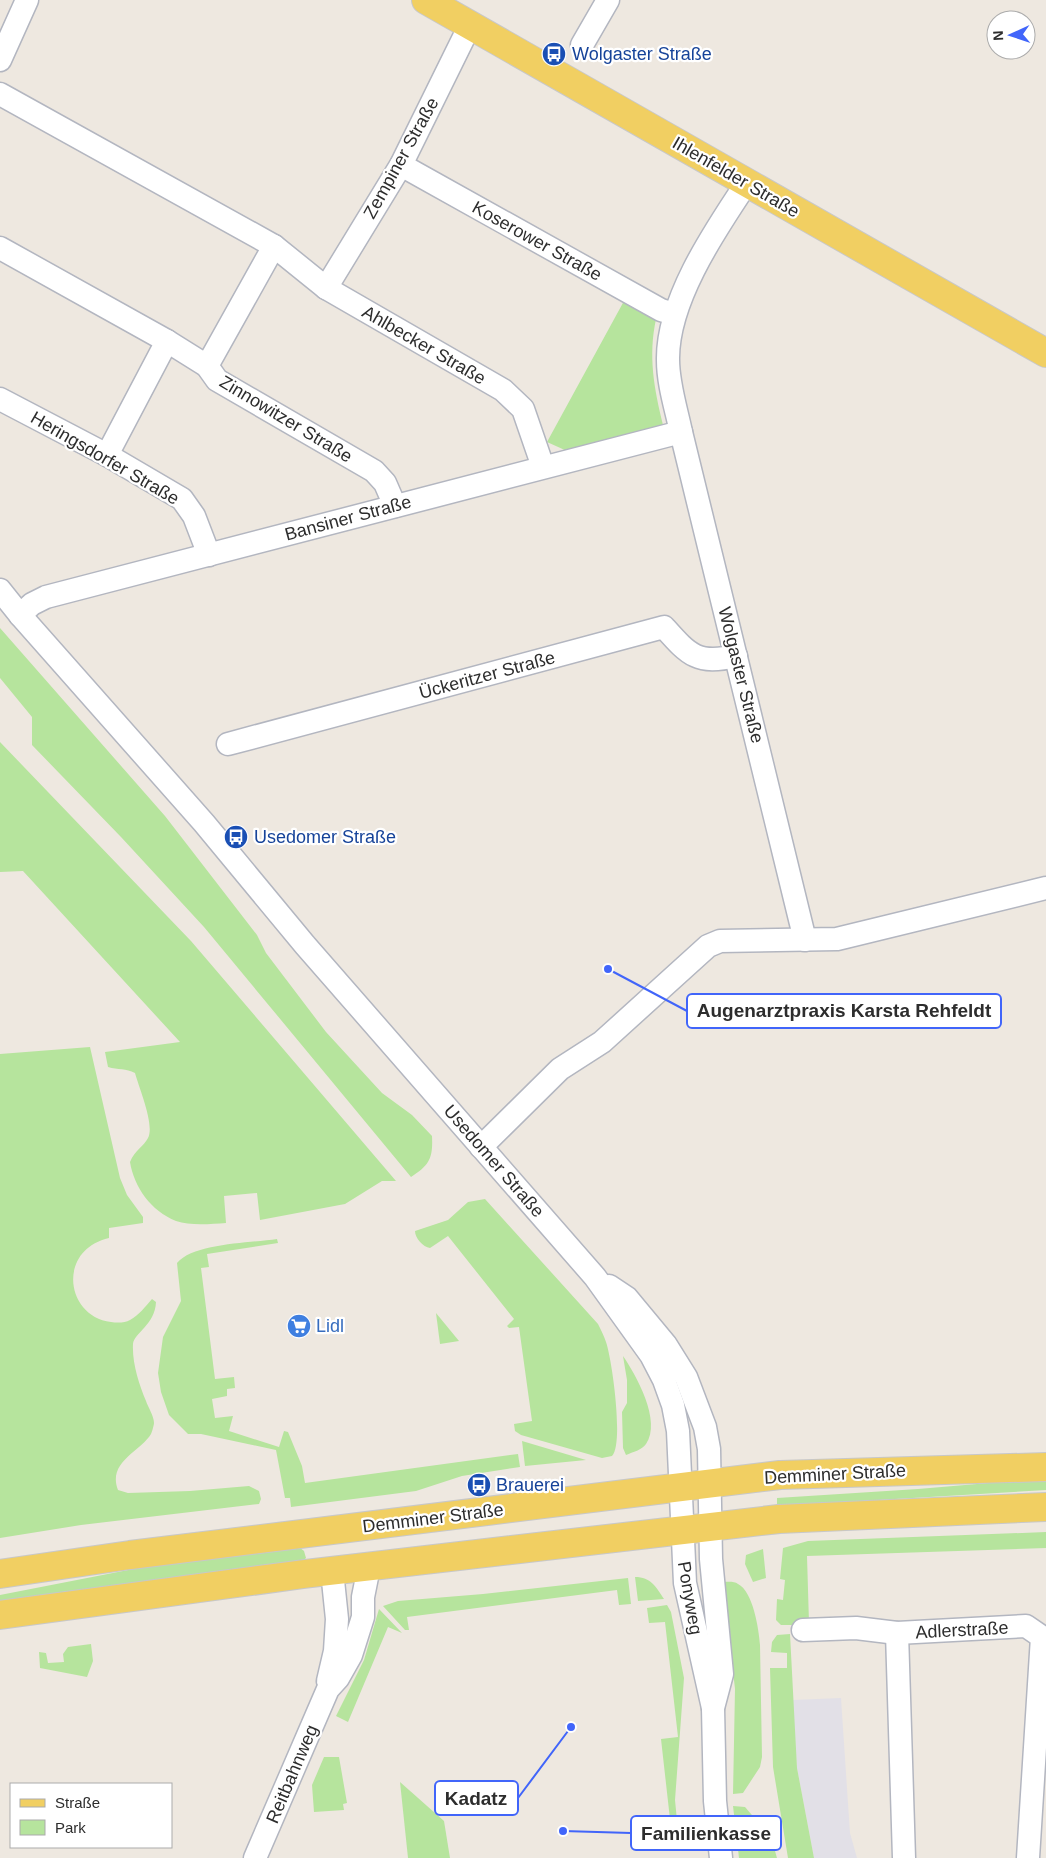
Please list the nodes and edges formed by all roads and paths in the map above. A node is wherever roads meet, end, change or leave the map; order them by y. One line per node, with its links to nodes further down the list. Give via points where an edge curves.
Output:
1 (27, 0): 6 (street)
2 (426, 0): 4 (main road, Ihlenfelder Straße)
3 (608, 0): 5 (street)
4 (470, 26): 8 (street, Zempiner Straße); 9 (main road, Ihlenfelder Straße)
5 (582, 45)
6 (0, 60)
7 (0, 94): 10 (street, Ahlbecker Straße)
8 (401, 165): 12 (street, Zempiner Straße); 13 (street, Koserower Straße, via 661,310)
9 (746, 184): 13 (street, Wolgaster Straße, via 727,212); 15 (main road, Ihlenfelder Straße)
10 (274, 246): 12 (street, Ahlbecker Straße); 16 (street)
11 (0, 248): 14 (street, Zinnowitzer Straße)
12 (326, 288): 20 (street, Ahlbecker Straße, via 503,390 523,409)
13 (674, 314): 18 (street, Wolgaster Straße, via 668,361)
14 (167, 341): 16 (street, Zinnowitzer Straße); 19 (street)
15 (1046, 353)
16 (207, 366): 21 (street, Zinnowitzer Straße, via 217,380 374,471 385,483)
17 (0, 399): 19 (street, Heringsdorfer Straße)
18 (681, 432): 20 (street, Bansiner Straße); 25 (street, Wolgaster Straße)
19 (107, 455): 22 (street, Heringsdorfer Straße, via 182,499 194,516)
20 (543, 467): 21 (street, Bansiner Straße)
21 (395, 506): 22 (street, Bansiner Straße)
22 (209, 555): 24 (street, Bansiner Straße, via 46,598 32,604)
23 (0, 590): 24 (street, Usedomer Straße)
24 (20, 615): 29 (street, Usedomer Straße, via 204,823 305,945)
25 (736, 656): 26 (street, Ückeritzer Straße, via 709,660 697,658 664,627); 28 (street, Wolgaster Straße)
26 (228, 744)
27 (1046, 888): 28 (street, via 837,939)
28 (805, 940): 29 (street, via 720,941 708,946 602,1042 560,1070)
29 (481, 1147): 30 (street, Usedomer Straße)
30 (596, 1277): 32 (street, Usedomer Straße, via 627,1298 666,1345 686,1377 705,1427); 33 (street, Usedomer Straße, via 664,1380 678,1431)
31 (1046, 1467): 32 (main road, Demminer Straße, via 780,1475)
32 (710, 1484): 33 (main road, Demminer Straße); 35 (street, Usedomer Straße)
33 (681, 1487): 36 (main road, Demminer Straße); 37 (street, Ponyweg)
34 (1046, 1507): 35 (main road, via 779,1519)
35 (710, 1527): 37 (main road); 45 (street, Ponyweg, via 722,1674)
36 (328, 1530): 39 (main road); 40 (main road, Demminer Straße)
37 (682, 1530): 38 (main road); 45 (street, Ponyweg, via 685,1583)
38 (369, 1567): 39 (main road); 44 (street, Reitbahnweg, via 363,1617 351,1656)
39 (332, 1571): 41 (main road); 44 (street, Reitbahnweg, via 337,1620)
40 (0, 1574)
41 (0, 1615)
42 (804, 1630): 43 (street, Adlerstraße, via 856,1628)
43 (898, 1633): 48 (street, Adlerstraße); 49 (street, Adlerstraße, via 1026,1626 1042,1638)
44 (328, 1689): 46 (street, Reitbahnweg)
45 (713, 1708): 47 (street, Ponyweg, via 715,1801)
46 (255, 1858)
47 (721, 1858)
48 (904, 1858)
49 (1028, 1858)

